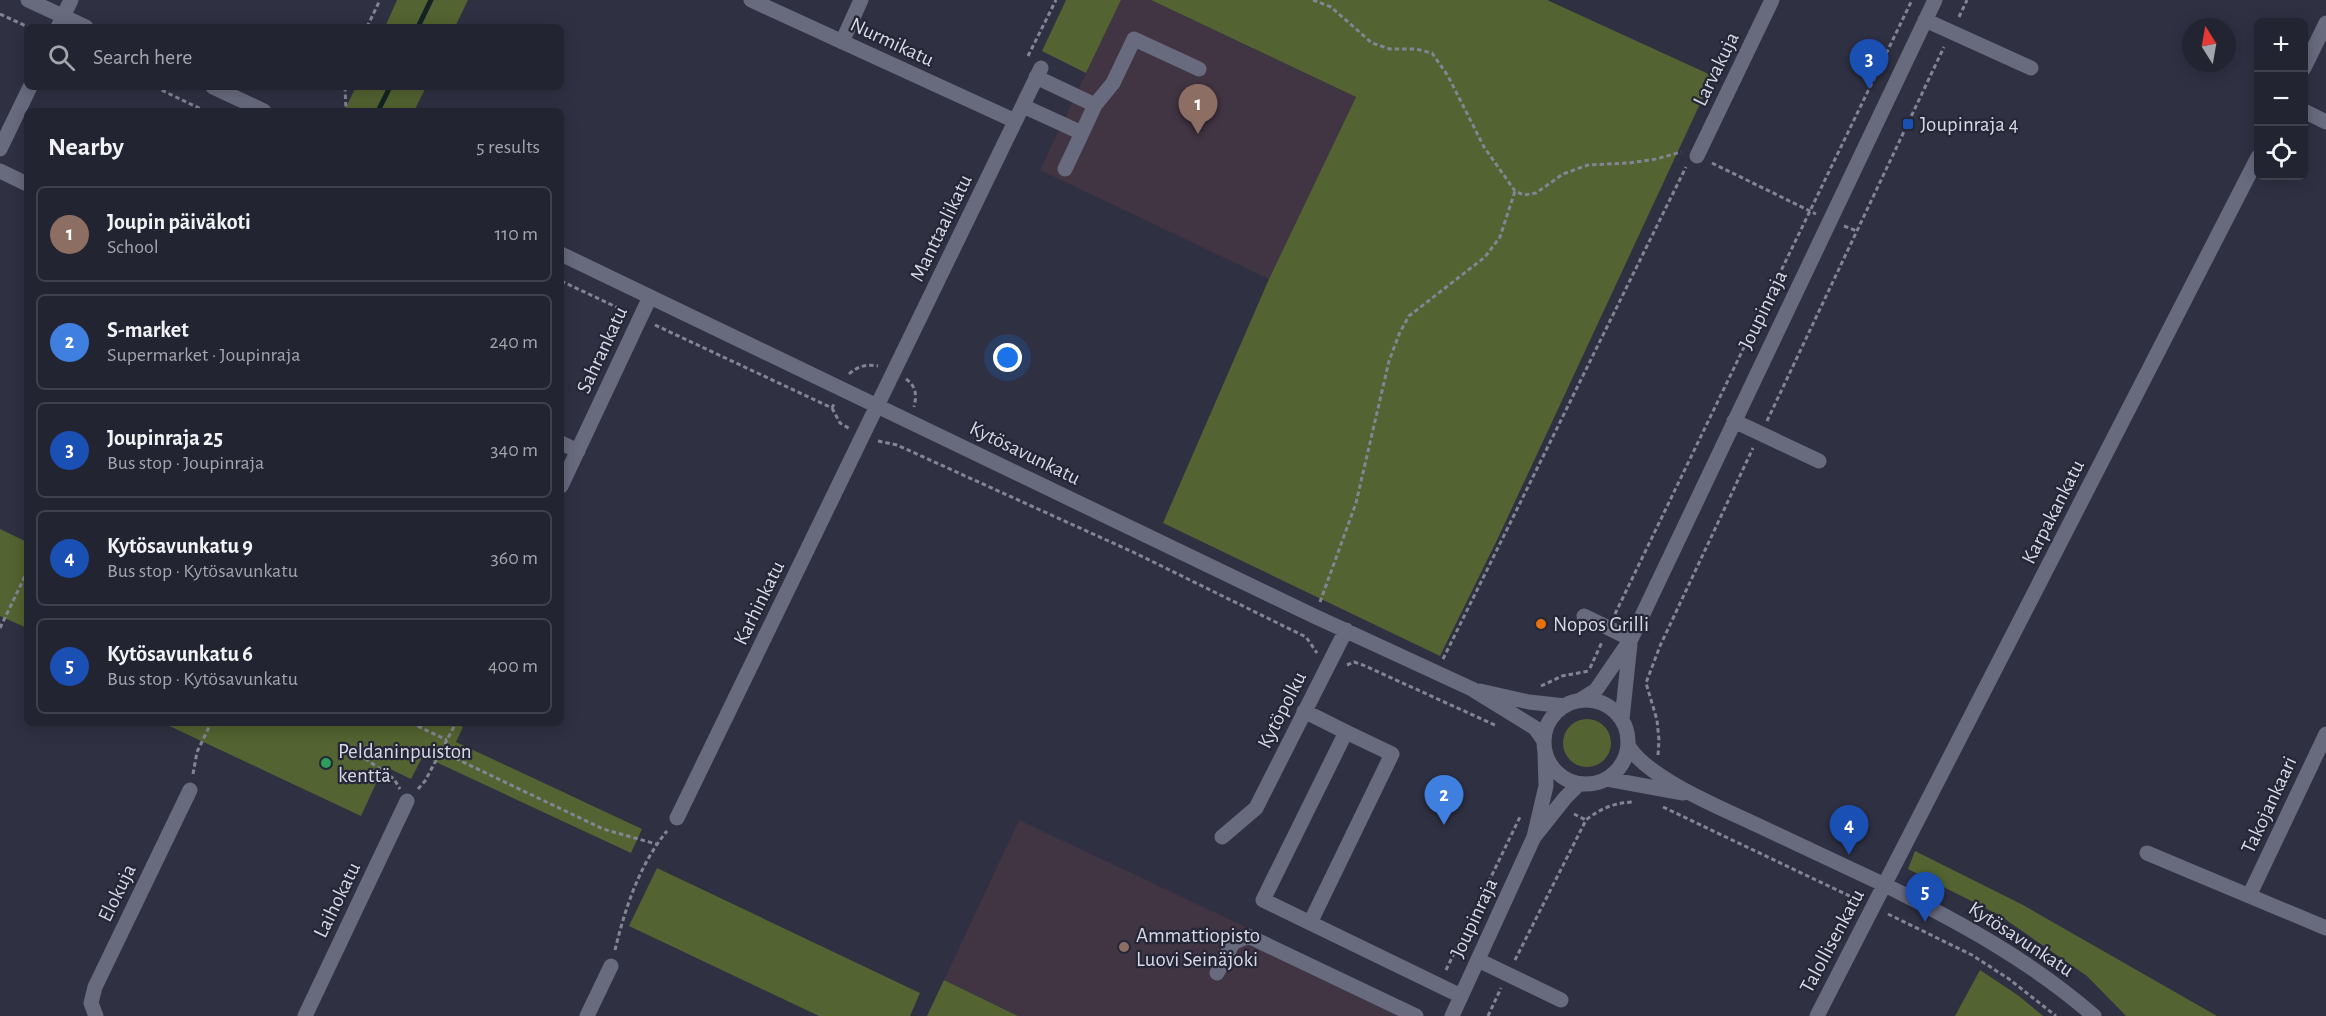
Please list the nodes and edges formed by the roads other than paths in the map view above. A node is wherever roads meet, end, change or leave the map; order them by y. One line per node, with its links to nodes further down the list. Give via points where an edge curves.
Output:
1 (28, 0): 8 (street)
2 (71, 0): 8 (street)
3 (861, 0): 10 (street)
4 (1772, 0): 24 (street, Larvakuja)
5 (1935, 0): 7 (street, Joupinraja)
6 (756, 1): 10 (street, Nurmikatu)
7 (1926, 20): 12 (street); 32 (street, Joupinraja)
8 (61, 22)
9 (2326, 23): 11 (street)
10 (842, 42): 20 (street, Nurmikatu)
11 (2308, 60)
12 (2031, 68)
13 (1199, 69): 16 (street, via 1134,39 1113,82)
14 (29, 90): 23 (street)
15 (219, 90): 18 (street)
16 (1095, 105): 17 (street, Manttaalikatu, via 1038,73); 22 (street)
17 (1023, 106): 20 (street, Manttaalikatu); 22 (street)
18 (258, 108)
19 (2308, 113): 21 (street)
20 (1015, 121): 31 (street, Manttaalikatu)
21 (2326, 122)
22 (1082, 133): 26 (street)
23 (0, 149)
24 (1692, 153)
25 (2254, 167): 58 (street, Karpakankatu)
26 (1065, 169)
27 (0, 171): 28 (street)
28 (24, 183)
29 (564, 255): 30 (street, Kytösavunkatu)
30 (650, 297): 31 (street, Kytösavunkatu); 34 (street, Sahrankatu)
31 (878, 406): 38 (street, Kytösavunkatu); 54 (street, Karhinkatu)
32 (1734, 421): 35 (street); 39 (street, Joupinraja)
33 (564, 444): 34 (street)
34 (578, 451): 36 (street, Sahrankatu)
35 (1819, 461)
36 (564, 480)
37 (1584, 616): 39 (street)
38 (1346, 630): 40 (street, Kytösavunkatu); 43 (street, Kytöpolku)
39 (1631, 639): 41 (street, Joupinraja, via 1596,690); 44 (street, Joupinraja)
40 (1472, 689): 42 (street, Kytösavunkatu); 47 (street, Kytösavunkatu, via 1535,728)
41 (1580, 700): 42 (street); 44 (street, via 1604,703)
42 (1565, 706): 47 (street, via 1547,727)
43 (1304, 711): 45 (street); 55 (street, Kytöpolku, via 1256,808)
44 (1622, 719): 48 (street)
45 (1346, 732): 60 (street, via 1392,754); 60 (street, via 1263,900)
46 (2326, 734): 59 (street, Takojankaari)
47 (1545, 747): 50 (street, via 1557,773); 56 (street, Joupinraja, via 1546,786)
48 (1629, 747): 49 (street, via 1618,771); 52 (street, Kytösavunkatu, via 1637,759)
49 (1607, 779): 50 (street); 52 (street, Kytösavunkatu)
50 (1579, 784): 56 (street, Joupinraja)
51 (190, 790): 67 (street, Elokuja, via 95,987 92,1003)
52 (1693, 795): 58 (street, Kytösavunkatu)
53 (407, 801): 68 (street, Laihokatu)
54 (677, 818)
55 (1222, 837)
56 (1534, 837): 62 (street, Joupinraja)
57 (2147, 852): 59 (street)
58 (1885, 885): 72 (street, Talollisenkatu); 73 (street, Kytösavunkatu, via 2019,958)
59 (2250, 894): 61 (street)
60 (1310, 923): 65 (street)
61 (2326, 928)
62 (1478, 960): 65 (street, Joupinraja); 66 (street)
63 (611, 966): 69 (street)
64 (1217, 973): 70 (street, via 1233,943 1248,936)
65 (1461, 996): 71 (street, Joupinraja)
66 (1561, 1000)
67 (96, 1016)
68 (305, 1016)
69 (587, 1016)
70 (1416, 1016)
71 (1452, 1016)
72 (1817, 1016)
73 (2094, 1016)

